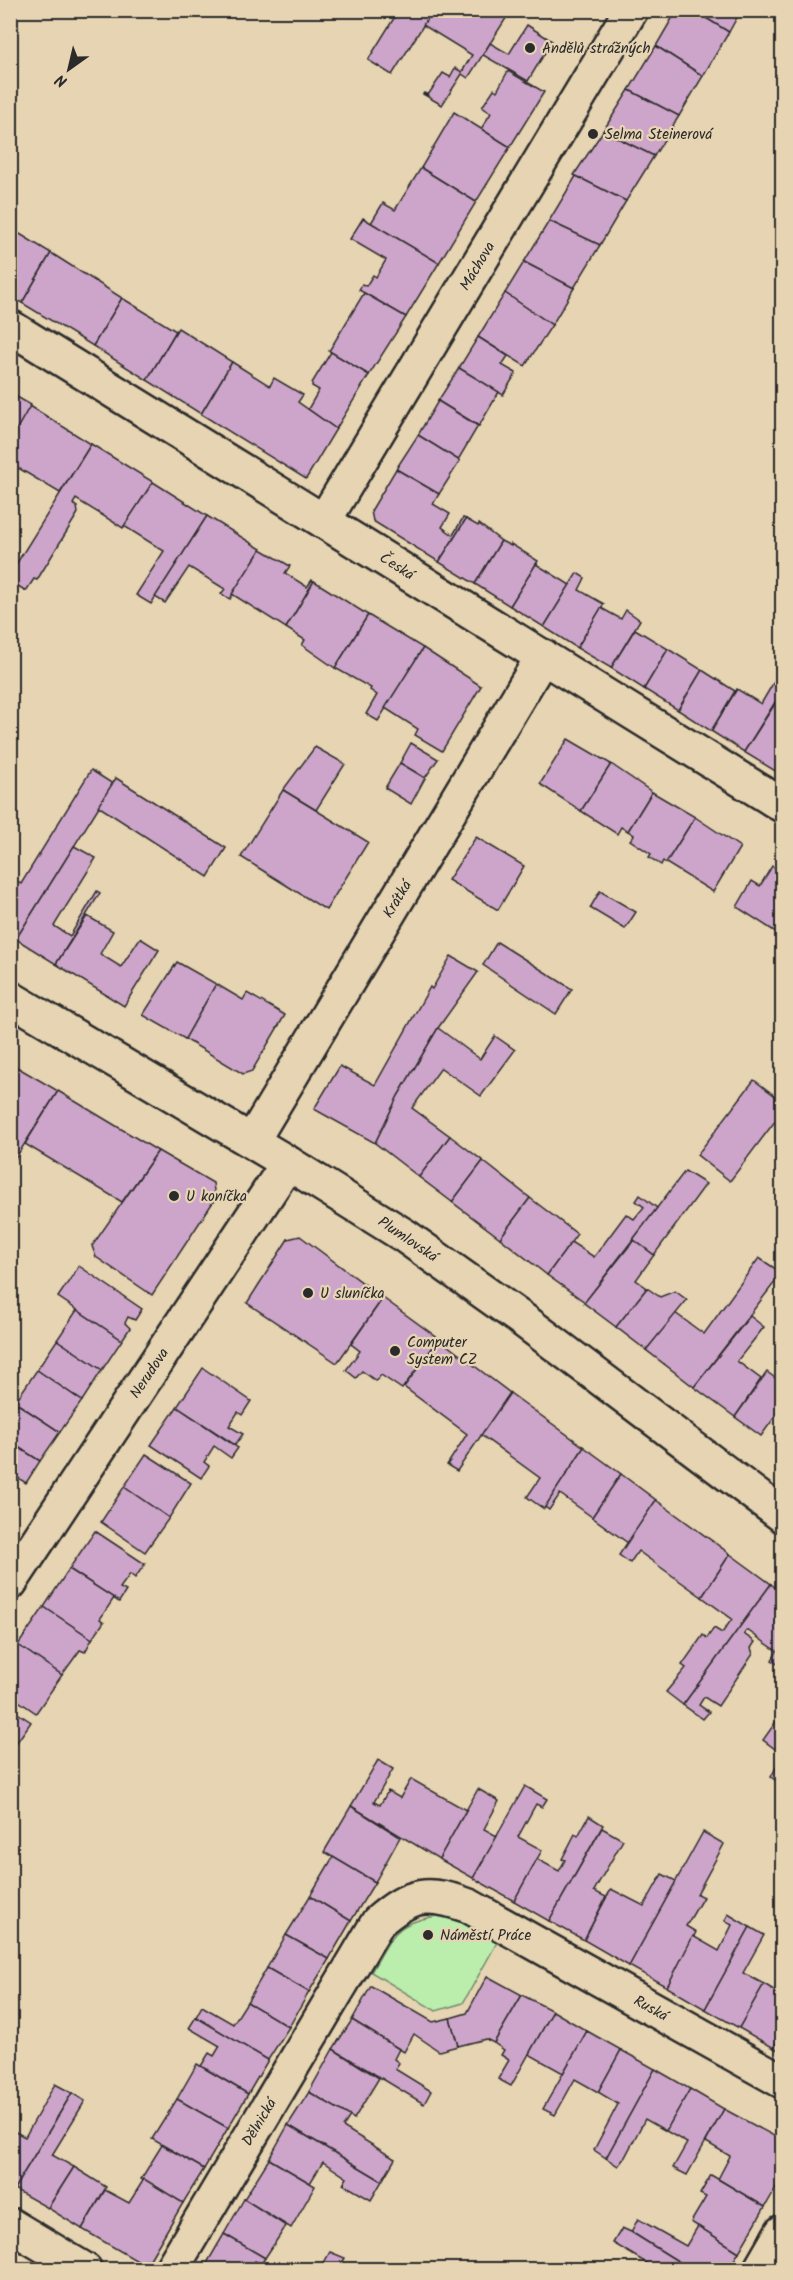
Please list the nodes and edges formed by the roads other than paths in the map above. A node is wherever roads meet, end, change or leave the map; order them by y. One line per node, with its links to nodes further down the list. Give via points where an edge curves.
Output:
1 (631, 10): 3 (street, Máchova)
2 (10, 327): 3 (street, Česká)
3 (324, 521): 4 (street, Česká)
4 (543, 656): 5 (street, Česká); 7 (street, Krátká)
5 (783, 805)
6 (10, 998): 7 (street, Plumlovská)
7 (252, 1141): 8 (street, Plumlovská)
8 (288, 1163): 9 (street, Plumlovská, via 464,1277); 10 (street, Nerudova)
9 (783, 1515)
10 (10, 1583)
11 (348, 1975): 12 (street, Ruská, via 378,1922 397,1906 415,1898 444,1897 469,1906); 16 (street, Dělnická)
12 (783, 2080)
13 (10, 2225): 15 (street)
14 (783, 2232): 17 (street)
15 (85, 2270)
16 (171, 2270)
17 (760, 2270)

